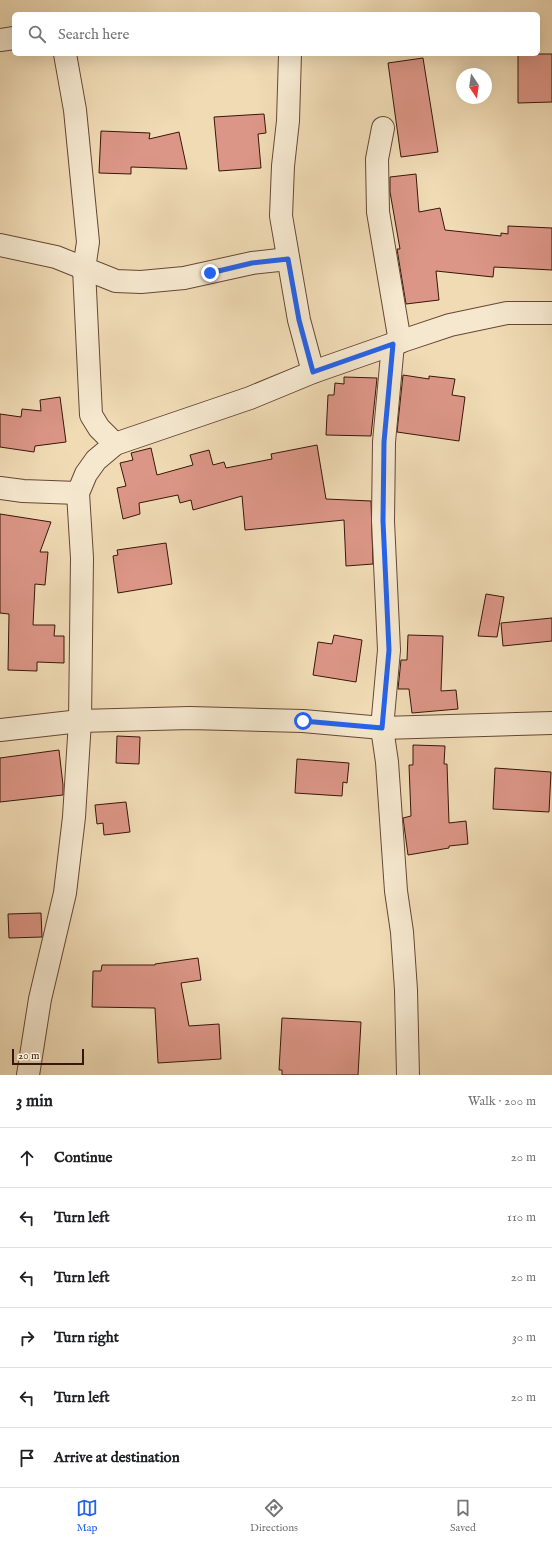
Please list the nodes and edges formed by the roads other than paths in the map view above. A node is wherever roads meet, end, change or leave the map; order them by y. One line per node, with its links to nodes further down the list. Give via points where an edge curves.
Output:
1 (12, 38): 2 (street)
2 (0, 40)
3 (66, 56): 8 (street, via 75,110 88,242)
4 (290, 56): 7 (street, via 281,216)
5 (383, 128): 10 (street, via 377,159 378,212)
6 (0, 245): 8 (street, via 56,257)
7 (288, 259): 8 (street, via 252,263 184,278 141,282 116,281); 11 (street, via 299,320)
8 (84, 269): 12 (street, via 91,415 99,428)
9 (552, 313): 10 (street, via 507,313 450,324)
10 (396, 343): 11 (street); 17 (street, via 384,442 383,521 389,650)
11 (313, 372): 12 (street, via 250,398)
12 (115, 444): 14 (street, via 96,460 86,474)
13 (0, 488): 14 (street)
14 (78, 493): 15 (street, via 82,558)
15 (80, 721): 17 (street, via 190,718 303,721); 18 (street); 19 (street, via 74,817 65,893 40,999)
16 (552, 723): 17 (street)
17 (382, 728): 20 (street, via 402,932)
18 (0, 730)
19 (28, 1075)
20 (408, 1075)

